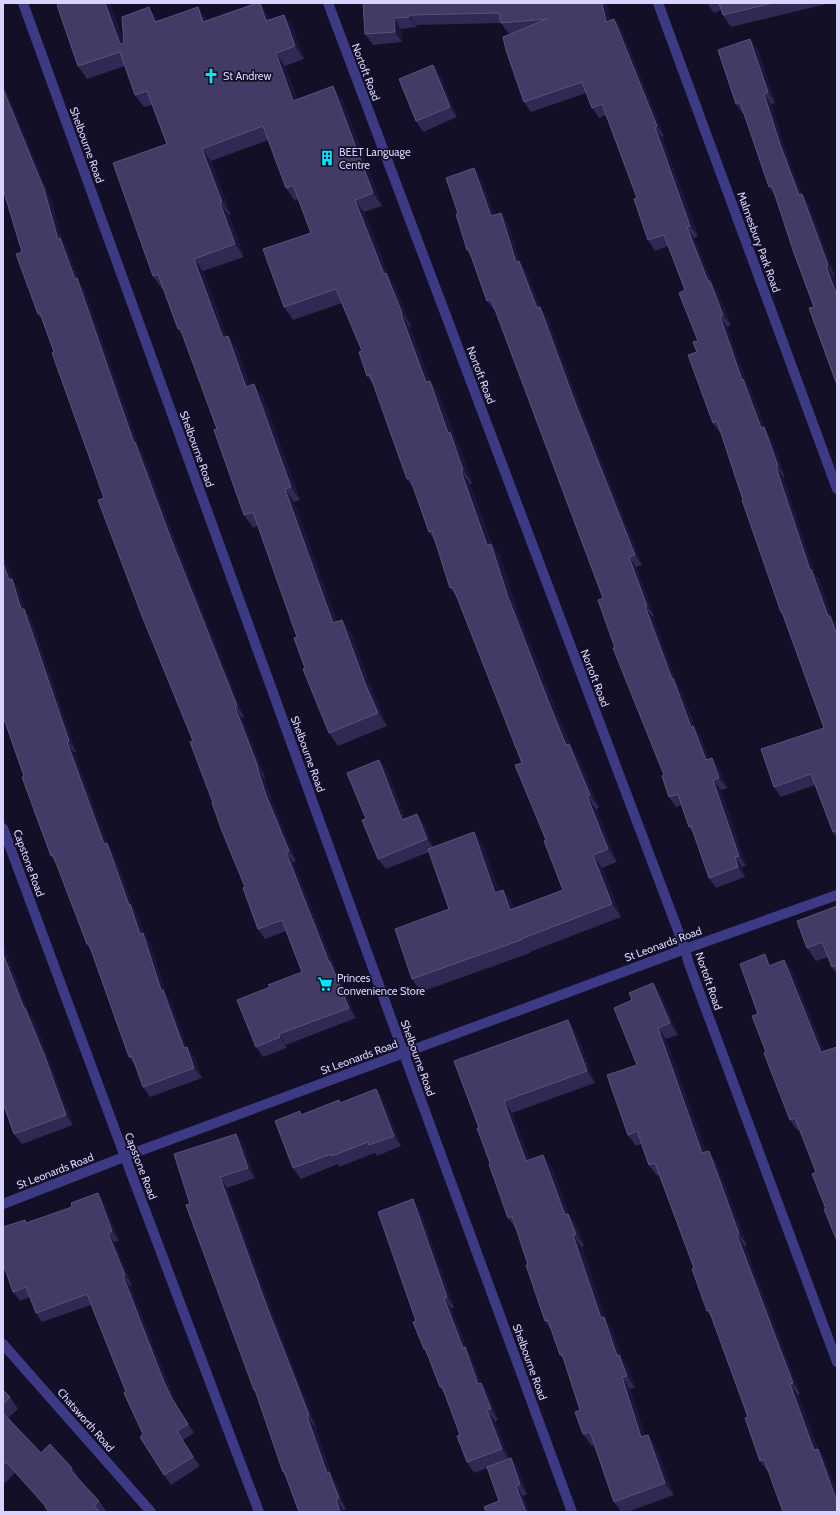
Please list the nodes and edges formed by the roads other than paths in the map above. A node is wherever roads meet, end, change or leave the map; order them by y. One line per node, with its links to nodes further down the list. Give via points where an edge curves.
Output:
1 (23, 3): 8 (street, Shelbourne Road)
2 (328, 3): 7 (street, Nortoft Road)
3 (658, 3): 4 (street, Malmesbury Park Road)
4 (837, 489)
5 (3, 828): 9 (street, Capstone Road)
6 (837, 895): 7 (street, St Leonards Road)
7 (685, 949): 8 (street, St Leonards Road); 12 (street, Nortoft Road)
8 (404, 1054): 9 (street, St Leonards Road); 15 (street, Shelbourne Road)
9 (125, 1158): 10 (street, St Leonards Road); 14 (street, Capstone Road)
10 (3, 1204)
11 (3, 1344): 13 (street, Chatsworth Road)
12 (837, 1362)
13 (151, 1512)
14 (259, 1512)
15 (572, 1512)

